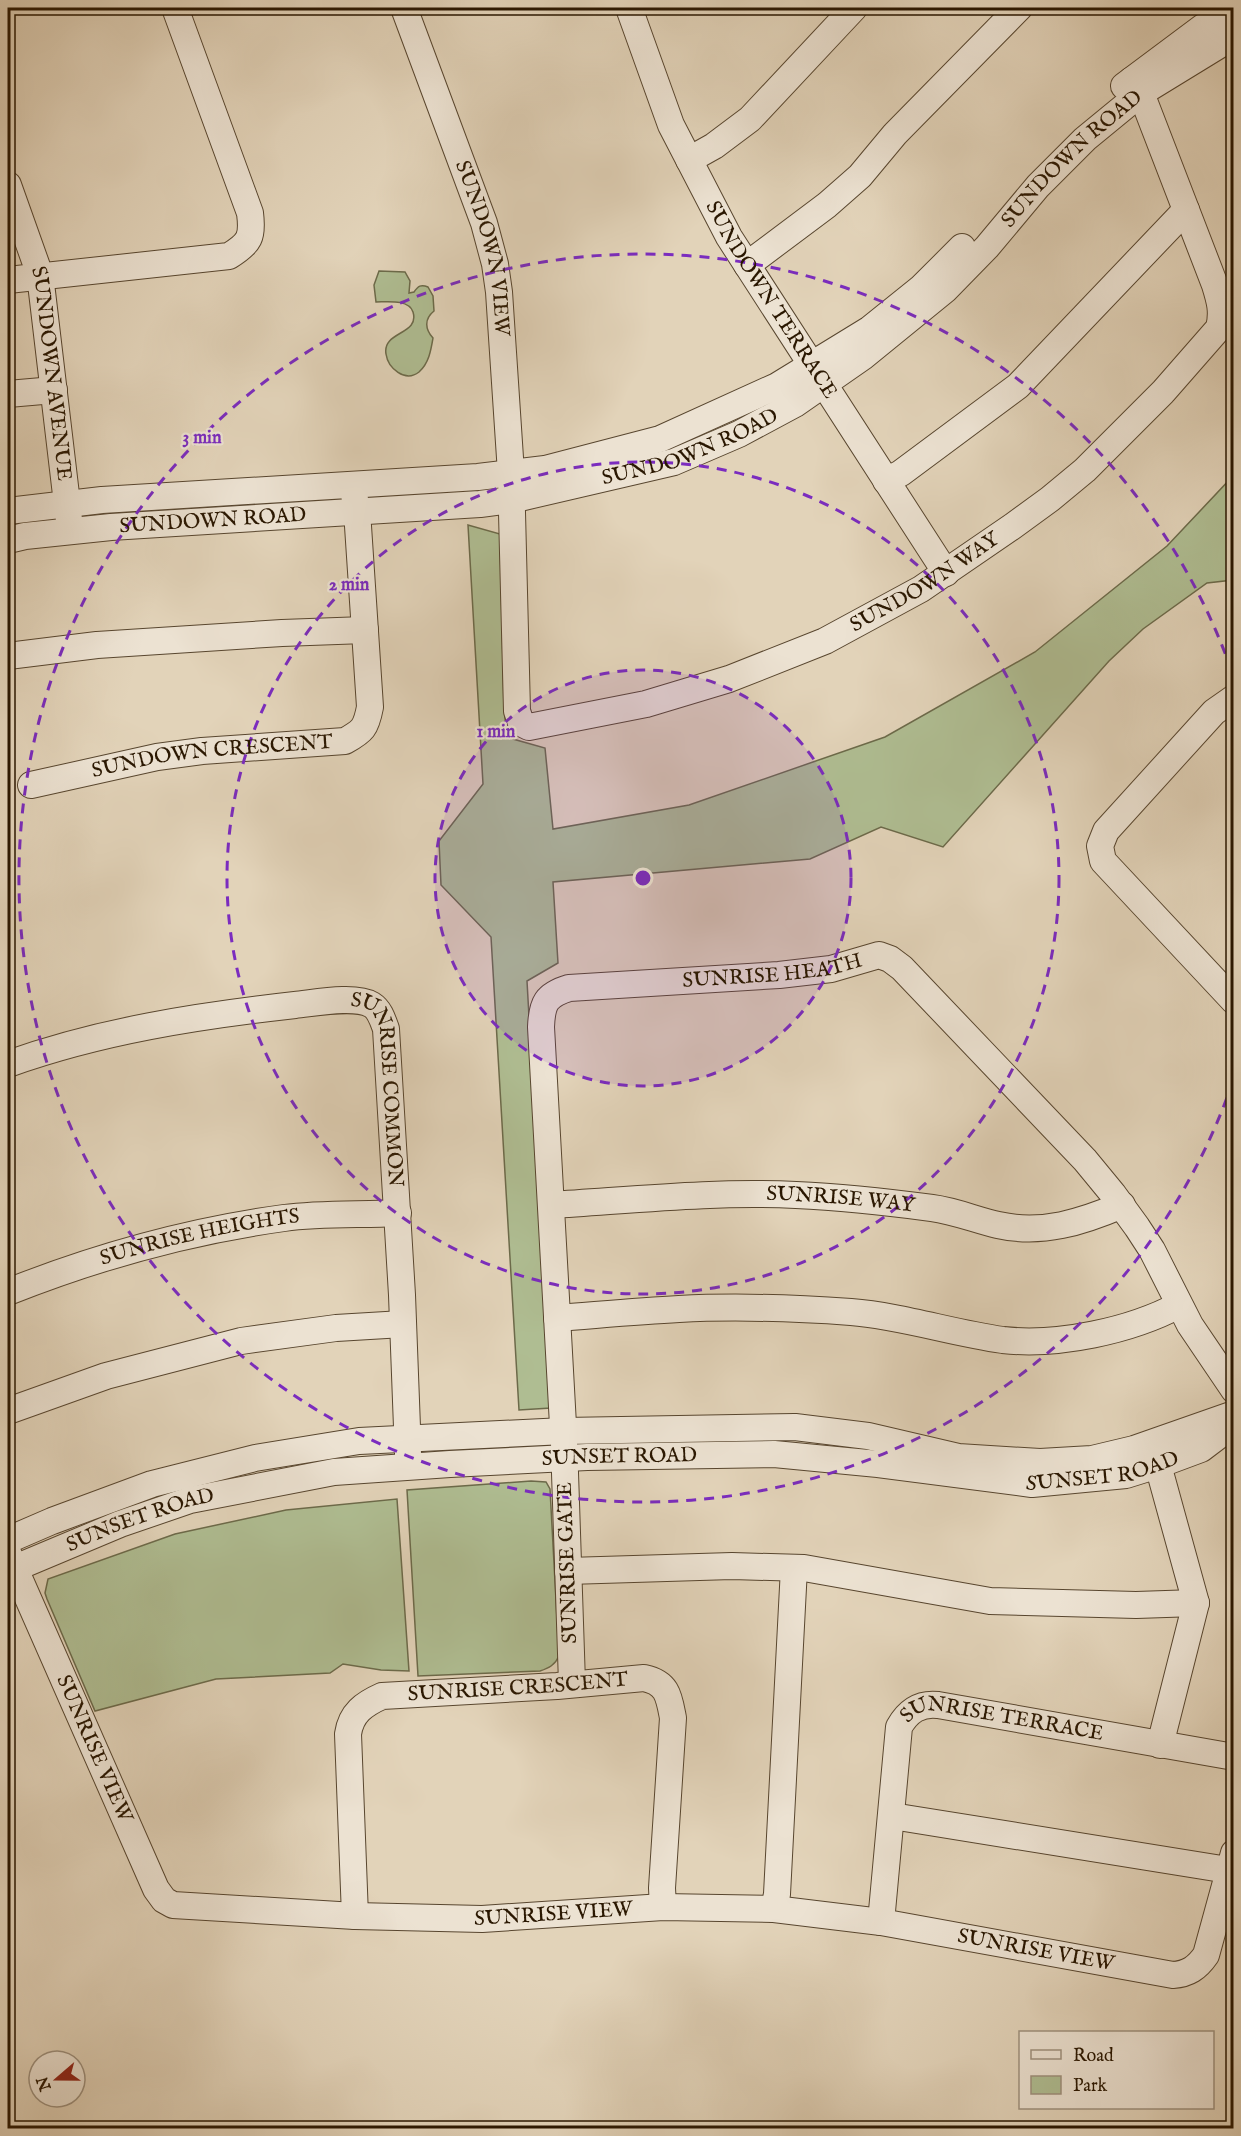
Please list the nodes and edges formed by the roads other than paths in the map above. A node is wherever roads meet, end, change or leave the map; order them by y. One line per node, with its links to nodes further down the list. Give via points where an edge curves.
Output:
1 (175, 8): 13 (street, via 250,213 249,240 229,256)
2 (404, 8): 18 (street, SUNDOWN VIEW, via 488,235 499,292)
3 (629, 8): 9 (street, SUNDOWN TERRACE, via 671,125)
4 (854, 8): 9 (street, via 750,119)
5 (1019, 8): 12 (street, via 895,134 860,176)
6 (1233, 8): 8 (street, SUNDOWN ROAD, via 1203,27)
7 (1233, 36): 8 (street, SUNDOWN ROAD)
8 (1136, 86): 11 (street, SUNDOWN WAY); 15 (street, SUNDOWN ROAD, via 1038,186 945,290 864,356 841,370)
9 (689, 160): 12 (street, SUNDOWN TERRACE)
10 (8, 185): 13 (street, SUNDOWN AVENUE)
11 (1185, 210): 19 (street, via 1018,386); 27 (street, SUNDOWN WAY, via 1220,301 1219,328 1163,392 1085,470)
12 (747, 265): 15 (street, SUNDOWN TERRACE)
13 (40, 275): 14 (street); 16 (street, SUNDOWN AVENUE)
14 (8, 280)
15 (817, 374): 18 (street, SUNDOWN ROAD, via 777,386 660,439 545,469); 19 (street, SUNDOWN TERRACE); 21 (street, SUNDOWN ROAD, via 795,404 674,462)
16 (54, 390): 17 (street); 22 (street, SUNDOWN AVENUE)
17 (8, 394)
18 (511, 472): 20 (street, SUNDOWN ROAD); 21 (street, SUNDOWN VIEW)
19 (886, 481): 27 (street, SUNDOWN TERRACE)
20 (353, 484): 22 (street, SUNDOWN ROAD); 24 (street, SUNDOWN CRESCENT)
21 (511, 500): 24 (street, SUNDOWN ROAD); 27 (street, SUNDOWN WAY, via 517,711 521,723 529,727 646,704 729,679 825,641)
22 (67, 503): 23 (street, SUNDOWN ROAD); 25 (street, SUNDOWN AVENUE)
23 (8, 511)
24 (357, 511): 25 (street, SUNDOWN ROAD); 28 (street, SUNDOWN CRESCENT)
25 (70, 531): 26 (street, SUNDOWN ROAD)
26 (8, 540)
27 (946, 573)
28 (365, 630): 29 (street, via 98,645); 31 (street, SUNDOWN CRESCENT, via 370,707 361,732 345,741 157,757)
29 (8, 656)
30 (1233, 698): 32 (street, via 1214,712 1121,814 1106,831 1100,846 1103,861)
31 (31, 785)
32 (1233, 1001)
33 (8, 1064): 36 (street, SUNRISE COMMON, via 159,1023 328,1002 356,1001 373,1006 386,1029)
34 (551, 1205): 35 (street, SUNRISE WAY, via 714,1194 797,1195 934,1208 999,1225 1028,1228 1066,1224); 35 (street, SUNRISE HEATH, via 542,1027 543,1005 548,998 569,988 810,972 879,955 902,968 1085,1160); 39 (street, SUNRISE HEATH)
35 (1122, 1205): 38 (street, SUNRISE HEATH, via 1152,1250)
36 (398, 1214): 37 (street, SUNRISE HEIGHTS, via 286,1218 183,1237 108,1256); 40 (street, SUNRISE COMMON)
37 (8, 1292)
38 (1179, 1305): 39 (street, via 1167,1312 1073,1339 1004,1340 854,1313 762,1307); 41 (street, SUNRISE HEATH)
39 (557, 1318): 46 (street, SUNRISE HEATH)
40 (403, 1324): 42 (street, via 336,1328 241,1341 106,1376); 45 (street, SUNRISE COMMON)
41 (1233, 1390)
42 (8, 1412)
43 (1233, 1414): 46 (street, SUNSET ROAD, via 1134,1449 1092,1459 1040,1462 958,1456 868,1436 795,1427)
44 (1233, 1424): 47 (street, SUNSET ROAD, via 1201,1449)
45 (407, 1438): 46 (street, SUNSET ROAD); 48 (street, SUNRISE COMMON); 49 (street, SUNSET ROAD, via 307,1449 203,1470 152,1484)
46 (564, 1444): 47 (street, SUNSET ROAD, via 774,1454 1032,1485 1126,1475); 48 (street, SUNSET ROAD); 52 (street, SUNRISE GATE)
47 (1158, 1465): 53 (street)
48 (408, 1467): 50 (street, SUNSET ROAD, via 334,1472 190,1500)
49 (8, 1540)
50 (10, 1564): 61 (street, SUNRISE VIEW, via 164,1900 185,1907)
51 (794, 1568): 52 (street); 53 (street, via 990,1601); 60 (street)
52 (568, 1571): 54 (street, SUNRISE GATE)
53 (1196, 1603): 55 (street)
54 (572, 1683): 59 (street, SUNRISE CRESCENT, via 644,1678 669,1693 674,1718); 61 (street, SUNRISE CRESCENT, via 382,1696 356,1713 348,1734)
55 (1161, 1745): 56 (street, SUNRISE TERRACE); 57 (street, SUNRISE TERRACE, via 938,1705 922,1706 908,1713 899,1727)
56 (1233, 1757)
57 (892, 1816): 58 (street); 62 (street, SUNRISE TERRACE)
58 (1231, 1861): 62 (street, SUNRISE VIEW, via 1206,1955 1200,1964 1181,1975)
59 (663, 1907): 60 (street, SUNRISE VIEW); 61 (street, SUNRISE VIEW, via 482,1918)
60 (774, 1909): 62 (street, SUNRISE VIEW)
61 (355, 1916)
62 (881, 1922)

